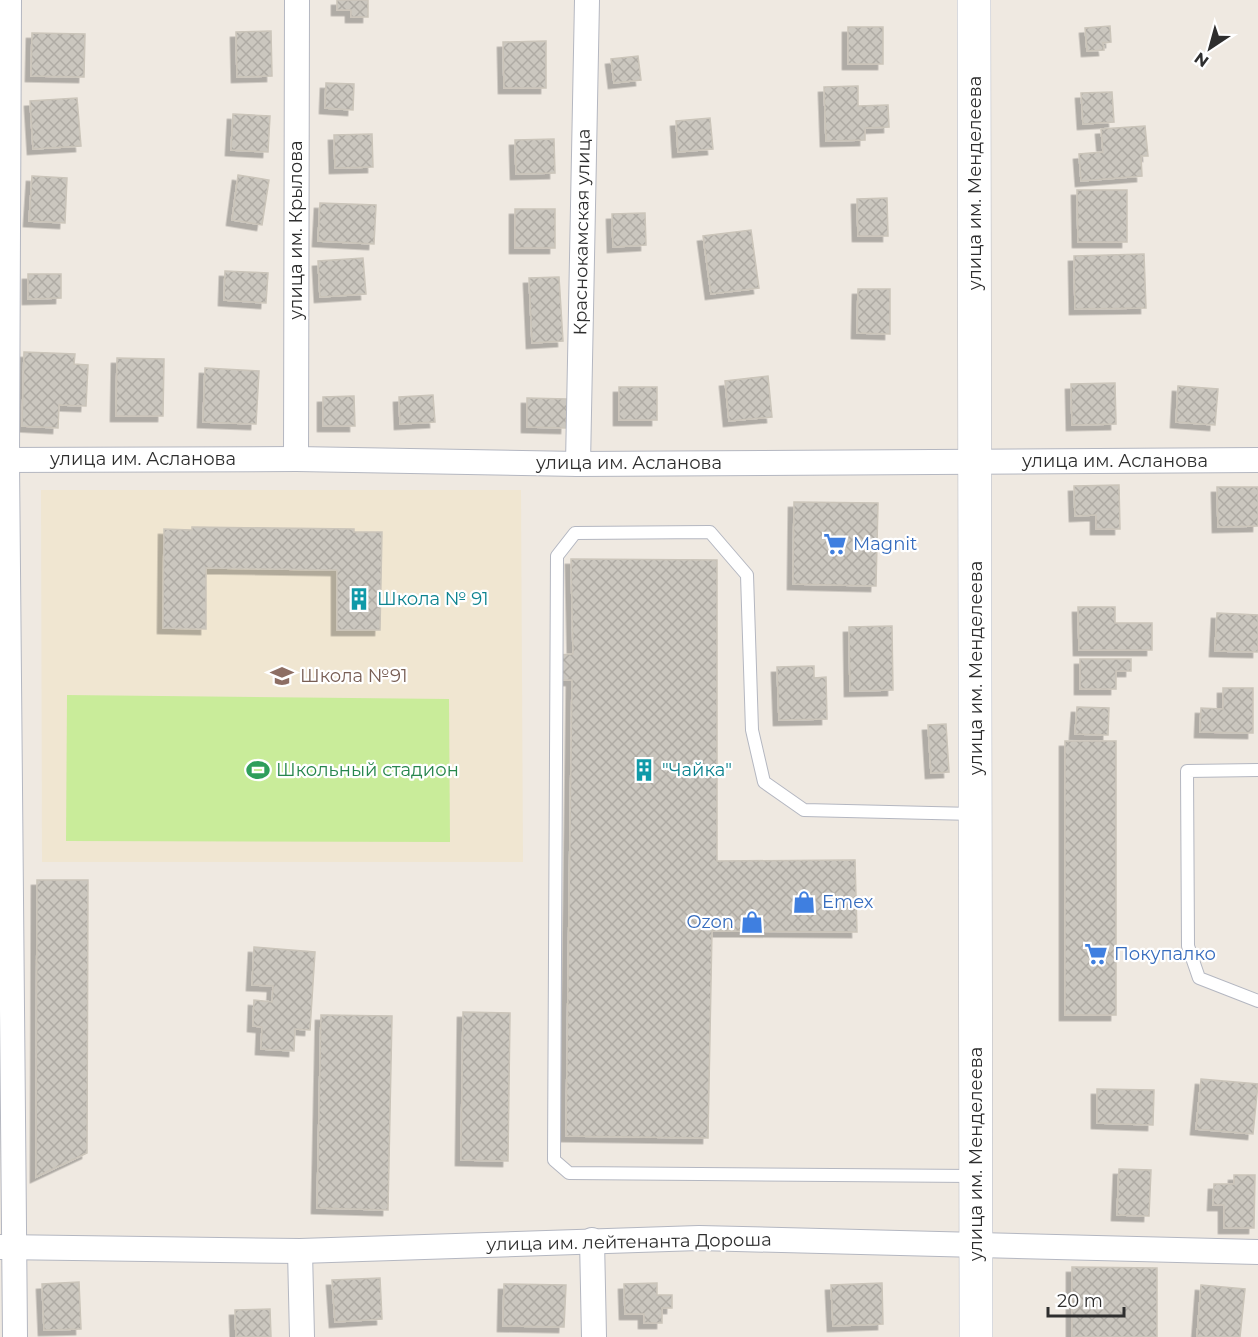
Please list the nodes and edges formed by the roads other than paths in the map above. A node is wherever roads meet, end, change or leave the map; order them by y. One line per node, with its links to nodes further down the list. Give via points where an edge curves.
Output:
1 (9, 0): 6 (street)
2 (297, 0): 5 (street, улица им. Крылова)
3 (587, 0): 9 (street, Краснокамская улица)
4 (974, 0): 8 (main road, улица им. Менделеева)
5 (296, 459): 6 (street, улица им. Асланова); 9 (street, улица им. Асланова)
6 (4, 460): 16 (street)
7 (1258, 460): 8 (street, улица им. Асланова)
8 (977, 462): 9 (street, улица им. Асланова); 11 (main road, улица им. Менделеева)
9 (578, 464)
10 (1258, 770): 12 (lane, via 1187,771 1186,799 1188,946 1199,978)
11 (975, 814): 13 (main road, улица им. Менделеева); 13 (lane, via 804,810 764,783 752,729 747,575 710,531 575,533 557,556 554,1160 569,1173)
12 (1258, 1001)
13 (976, 1176): 15 (main road, улица им. Менделеева)
14 (592, 1240): 15 (street, улица им. лейтенанта Дороша, via 699,1238); 17 (street, улица им. лейтенанта Дороша); 21 (street)
15 (976, 1244): 18 (street, улица им. лейтенанта Дороша); 22 (main road, улица им. Менделеева)
16 (7, 1246): 17 (street, улица им. лейтенанта Дороша); 19 (street)
17 (300, 1251): 20 (street)
18 (1258, 1252)
19 (15, 1337)
20 (302, 1337)
21 (594, 1337)
22 (976, 1337)

